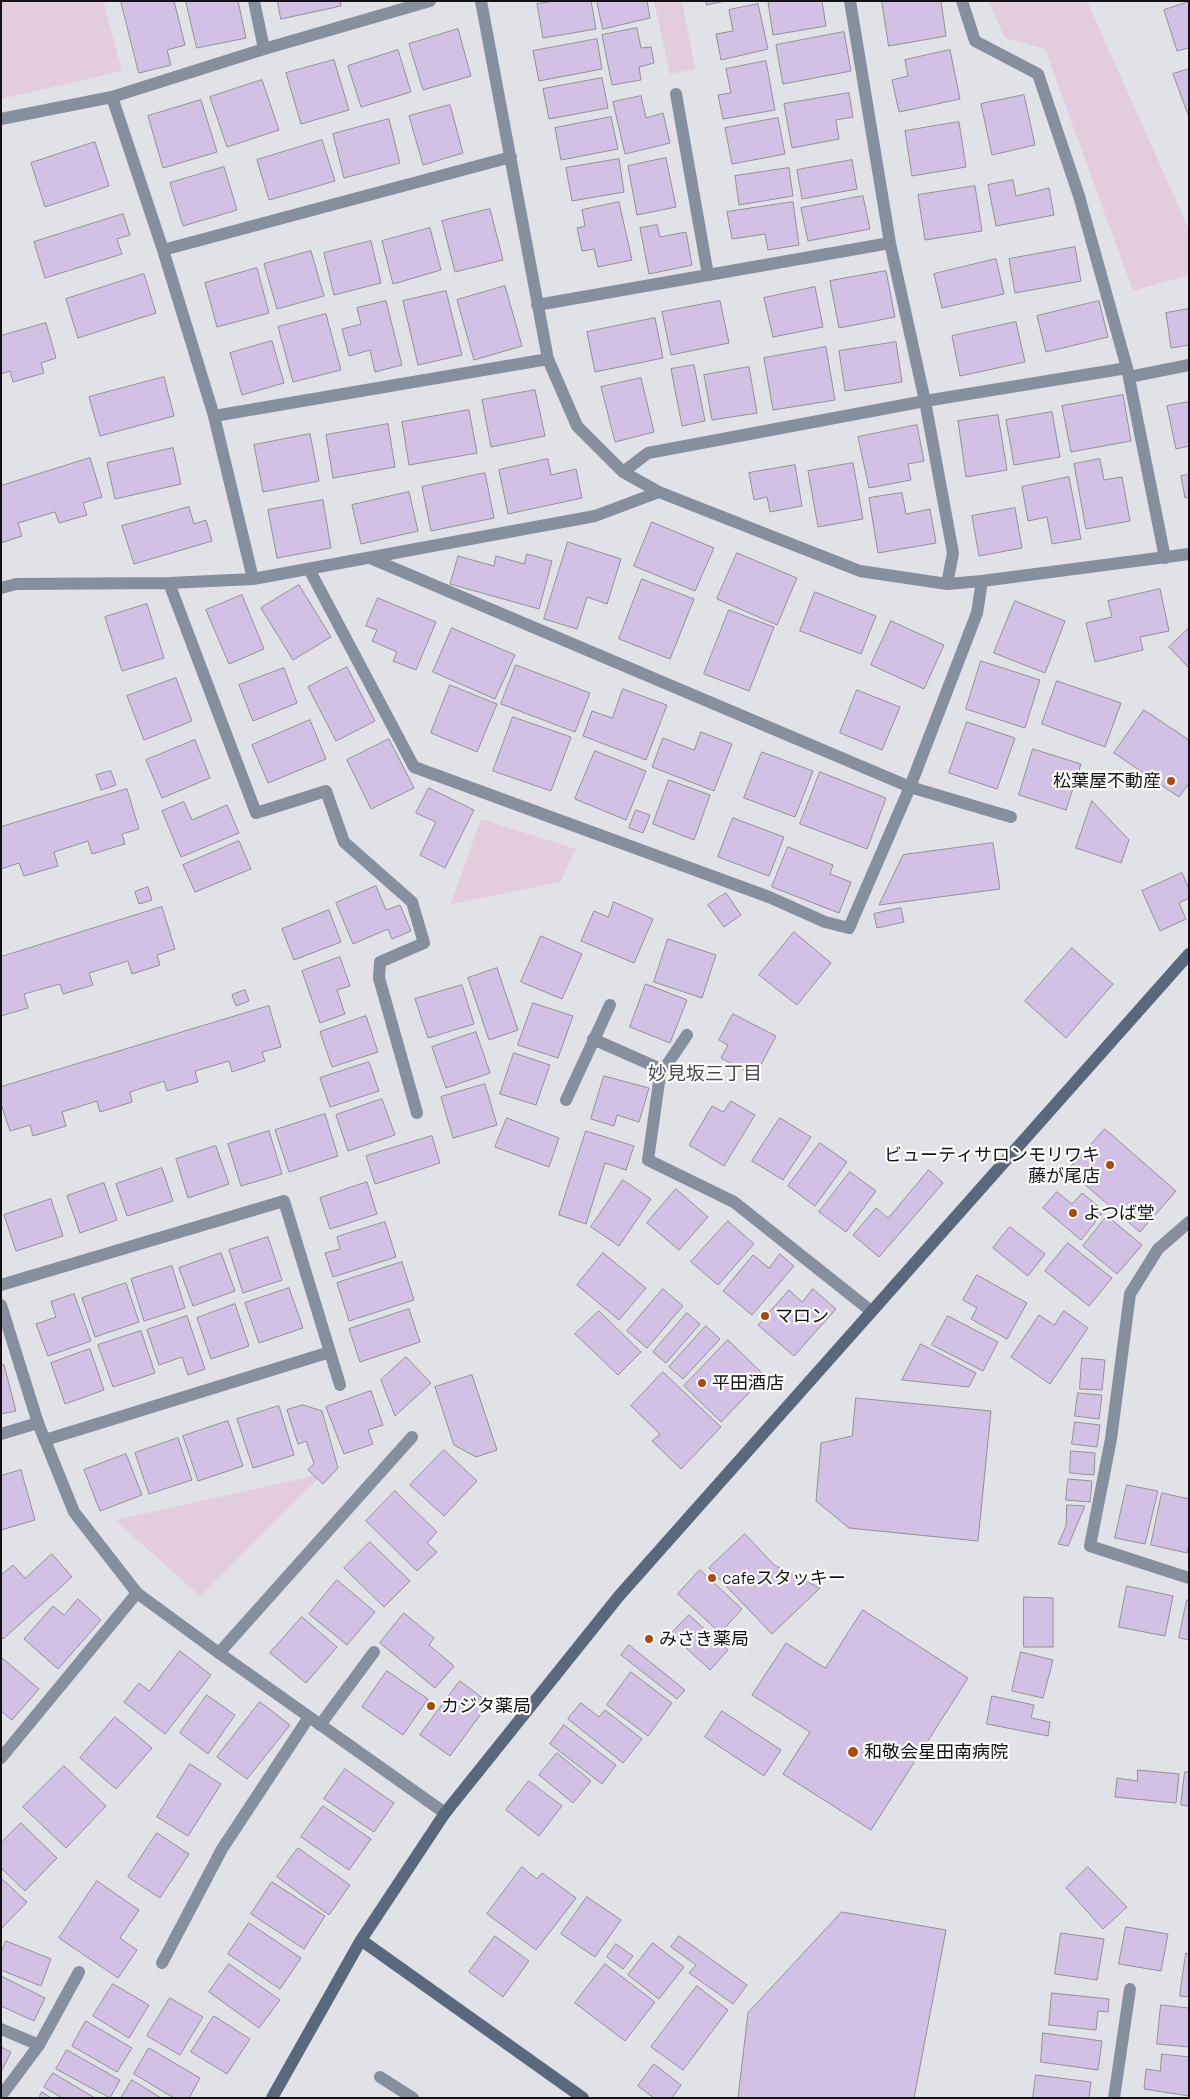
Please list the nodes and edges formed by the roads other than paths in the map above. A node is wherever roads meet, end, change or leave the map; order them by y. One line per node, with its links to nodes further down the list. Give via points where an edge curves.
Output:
1 (254, 1): 6 (street)
2 (430, 1): 6 (street)
3 (481, 1): 10 (street)
4 (850, 1): 11 (street)
5 (962, 1): 17 (street, via 976,41 1038,74 1079,196)
6 (264, 49): 8 (street)
7 (676, 94): 13 (street)
8 (112, 98): 9 (street); 12 (street)
9 (1, 119)
10 (511, 157): 12 (street); 14 (street)
11 (890, 243): 13 (street); 18 (street)
12 (163, 250): 19 (street)
13 (708, 275): 14 (street)
14 (537, 305): 15 (street)
15 (548, 359): 19 (street); 20 (street, via 577,426)
16 (1189, 365): 17 (street)
17 (1128, 372): 18 (street); 24 (street)
18 (925, 401): 20 (street, via 648,454); 29 (street, via 953,552)
19 (214, 416): 26 (street)
20 (623, 472): 21 (street)
21 (659, 492): 23 (street, via 596,516); 29 (street, via 860,571)
22 (1189, 554): 24 (street)
23 (370, 558): 25 (street); 31 (street)
24 (1165, 558): 27 (street)
25 (309, 569): 26 (street); 31 (street, via 414,767 769,897 825,922 849,928)
26 (253, 579): 28 (street)
27 (982, 582): 29 (street); 31 (street, via 977,614)
28 (169, 583): 30 (street, via 16,584); 39 (street, via 256,813 326,792 344,842 412,902 424,943 380,962 379,978)
29 (947, 584)
30 (1, 588)
31 (910, 787): 32 (street)
32 (1011, 816)
33 (1189, 954): 43 (street)
34 (610, 1005): 36 (street)
35 (687, 1035): 37 (street)
36 (593, 1039): 37 (street); 38 (street)
37 (663, 1070): 43 (street, via 648,1160 734,1202)
38 (566, 1100)
39 (417, 1113)
40 (1189, 1222): 50 (street, via 1158,1249 1130,1294 1111,1439 1090,1546)
41 (1, 1284): 44 (street, via 284,1201)
42 (1, 1305): 46 (street)
43 (871, 1311): 56 (street, via 619,1596)
44 (330, 1352): 45 (street); 49 (street)
45 (340, 1385)
46 (38, 1423): 47 (street); 49 (street)
47 (1, 1434)
48 (412, 1437): 53 (street)
49 (44, 1440): 51 (street, via 74,1512)
50 (1189, 1578)
51 (137, 1593): 53 (street); 55 (street)
52 (374, 1652): 54 (street)
53 (219, 1653): 54 (street)
54 (314, 1721): 56 (street); 58 (street, via 222,1849)
55 (1, 1758)
56 (446, 1814): 57 (street)
57 (361, 1940): 65 (street); 67 (street)
58 (162, 1962)
59 (79, 1972): 62 (street)
60 (1130, 1989): 68 (street)
61 (1, 2029): 62 (street)
62 (39, 2045): 64 (street)
63 (380, 2077): 66 (street)
64 (1, 2096)
65 (272, 2098)
66 (413, 2098)
67 (583, 2098)
68 (1114, 2098)

